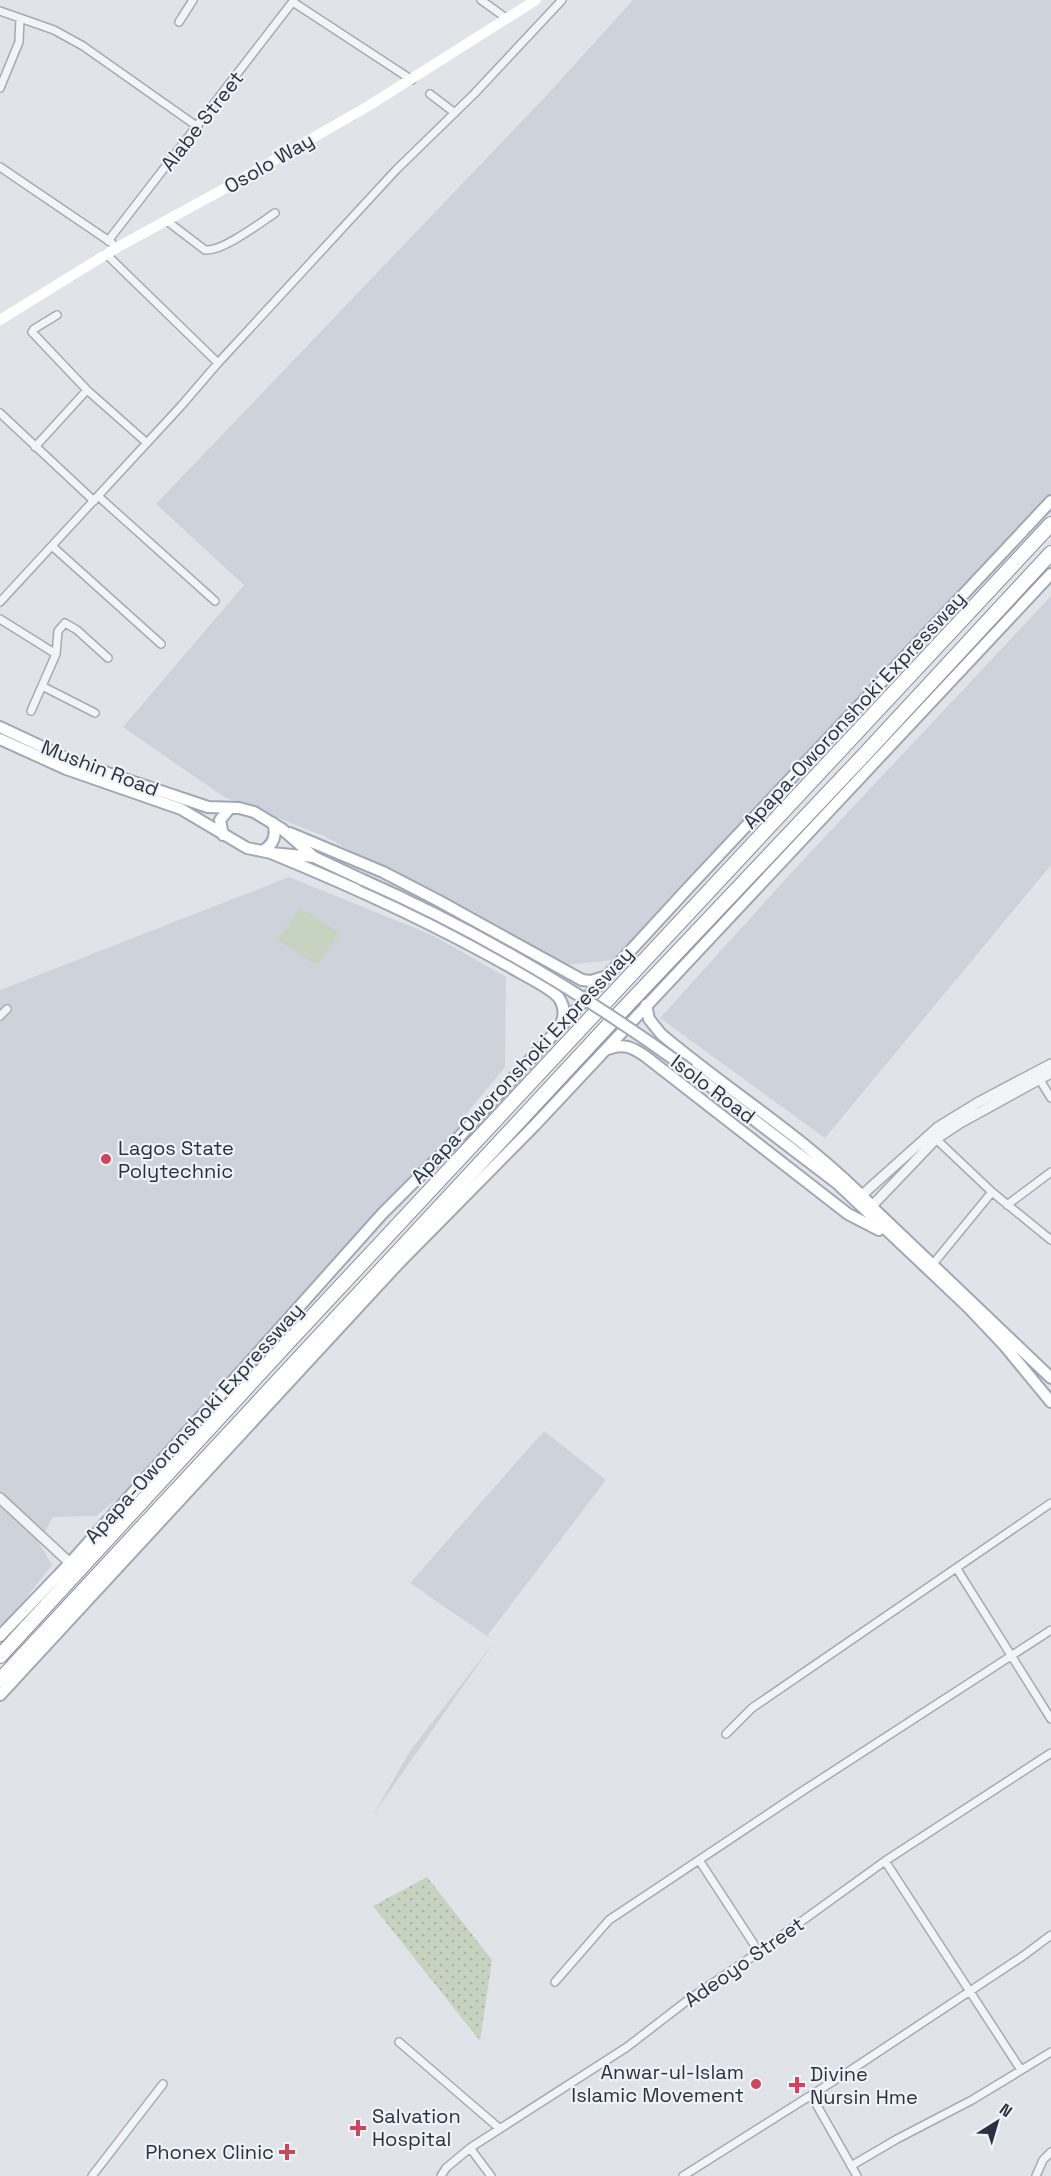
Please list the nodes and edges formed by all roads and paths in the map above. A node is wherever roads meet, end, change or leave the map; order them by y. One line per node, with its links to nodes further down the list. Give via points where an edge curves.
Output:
1 (193, 0): 9 (street)
2 (481, 0): 8 (street)
3 (536, 0): 8 (main road, Osolo Way)
4 (562, 0): 13 (street)
5 (293, 1): 10 (street); 14 (street, Alabe Street)
6 (0, 11): 7 (street)
7 (20, 18): 11 (street, via 19,42); 14 (street, via 83,46)
8 (506, 18): 10 (main road, Osolo Way)
9 (178, 22)
10 (412, 80): 17 (main road, Osolo Way)
11 (0, 88)
12 (430, 94): 13 (street)
13 (455, 113): 22 (street, via 396,170)
14 (198, 127): 18 (street, Alabe Street)
15 (0, 167): 18 (street)
16 (275, 213): 17 (street, via 210,251)
17 (167, 221): 18 (main road, Osolo Way)
18 (113, 244): 19 (main road, Osolo Way)
19 (106, 254): 21 (main road, Osolo Way); 22 (street)
20 (57, 315): 23 (street, via 32,332)
21 (0, 320)
22 (218, 363): 25 (street)
23 (87, 390): 25 (street); 26 (street)
24 (0, 413): 26 (street)
25 (147, 443): 27 (street)
26 (35, 447): 27 (street)
27 (96, 498): 30 (street); 33 (street)
28 (1051, 501): 50 (main road, Apapa-Oworonshoki Expressway)
29 (1051, 524): 78 (highway, Apapa-Oworonshoki Expressway)
30 (52, 546): 34 (street); 36 (street)
31 (1051, 553): 80 (highway, Apapa-Oworonshoki Expressway)
32 (1051, 574): 51 (main road, Apapa-Oworonshoki Expressway)
33 (215, 601)
34 (0, 602)
35 (0, 619): 37 (street)
36 (161, 645)
37 (56, 654): 38 (street, via 58,631 65,623); 39 (street)
38 (108, 658)
39 (42, 686): 40 (street); 41 (street)
40 (32, 711)
41 (95, 712)
42 (0, 726): 44 (main road, Mushin Road, via 68,759)
43 (0, 740): 44 (main road, Mushin Road, via 66,770)
44 (164, 797): 45 (main road); 47 (main road)
45 (230, 808): 46 (main road, via 254,812); 47 (main road, via 220,820)
46 (278, 826): 48 (main road); 49 (main road); 50 (main road, via 392,877 582,980)
47 (224, 835): 48 (main road, via 247,848)
48 (266, 852): 49 (main road); 54 (main road, via 425,921 531,979 561,1002 564,1016)
49 (314, 857): 62 (main road, Isolo Road, bridge, via 424,907 574,991 643,1036)
50 (607, 975): 54 (main road, Apapa-Oworonshoki Expressway)
51 (646, 1005): 55 (main road, Apapa-Oworonshoki Expressway); 64 (main road, via 649,1019 661,1034 810,1149)
52 (7, 1009): 53 (street)
53 (0, 1016)
54 (559, 1028): 74 (main road, Apapa-Oworonshoki Expressway, via 382,1214)
55 (607, 1049): 67 (main road, via 625,1045 645,1056 848,1214); 81 (main road, Apapa-Oworonshoki Expressway, via 413,1248)
56 (1051, 1064): 58 (street)
57 (1051, 1073): 58 (street)
58 (1037, 1076): 59 (street); 60 (street); 64 (street, via 977,1102 938,1127)
59 (1051, 1098)
60 (936, 1139): 63 (street); 66 (street)
61 (1051, 1172): 65 (street)
62 (838, 1184): 66 (main road); 67 (main road, Isolo Road)
63 (992, 1192): 65 (street); 69 (street)
64 (862, 1195): 66 (main road)
65 (1007, 1204): 68 (street)
66 (872, 1206): 69 (main road)
67 (892, 1236): 71 (main road, Isolo Road, via 1004,1345)
68 (1051, 1240)
69 (933, 1264): 70 (main road)
70 (1051, 1378)
71 (1051, 1402)
72 (0, 1497): 74 (street)
73 (1051, 1503): 75 (street)
74 (70, 1563): 77 (main road, Apapa-Oworonshoki Expressway)
75 (957, 1569): 79 (street); 83 (street, via 752,1708)
76 (1051, 1630): 79 (street)
77 (0, 1636)
78 (0, 1656)
79 (1011, 1656): 82 (street); 85 (street)
80 (0, 1680)
81 (0, 1695)
82 (1051, 1719)
83 (726, 1734)
84 (1051, 1753): 86 (street, Adeoyo Street)
85 (699, 1860): 88 (street); 89 (street, via 609,1920)
86 (885, 1861): 88 (street, Adeoyo Street); 90 (street)
87 (1051, 1935): 90 (street)
88 (759, 1952): 96 (street, Adeoyo Street, via 627,2047)
89 (555, 1982)
90 (970, 1990): 93 (street); 95 (street)
91 (399, 2042): 96 (street)
92 (1051, 2052): 93 (street)
93 (1021, 2070): 99 (street)
94 (163, 2084): 100 (street)
95 (811, 2095): 99 (street); 103 (street)
96 (499, 2128): 97 (street, Adeoyo Street)
97 (470, 2148): 101 (street, Adeoyo Street); 102 (street)
98 (1051, 2152): 105 (street)
99 (851, 2166): 104 (street)
100 (92, 2176)
101 (441, 2176)
102 (491, 2176)
103 (683, 2176)
104 (857, 2176)
105 (1036, 2176)

